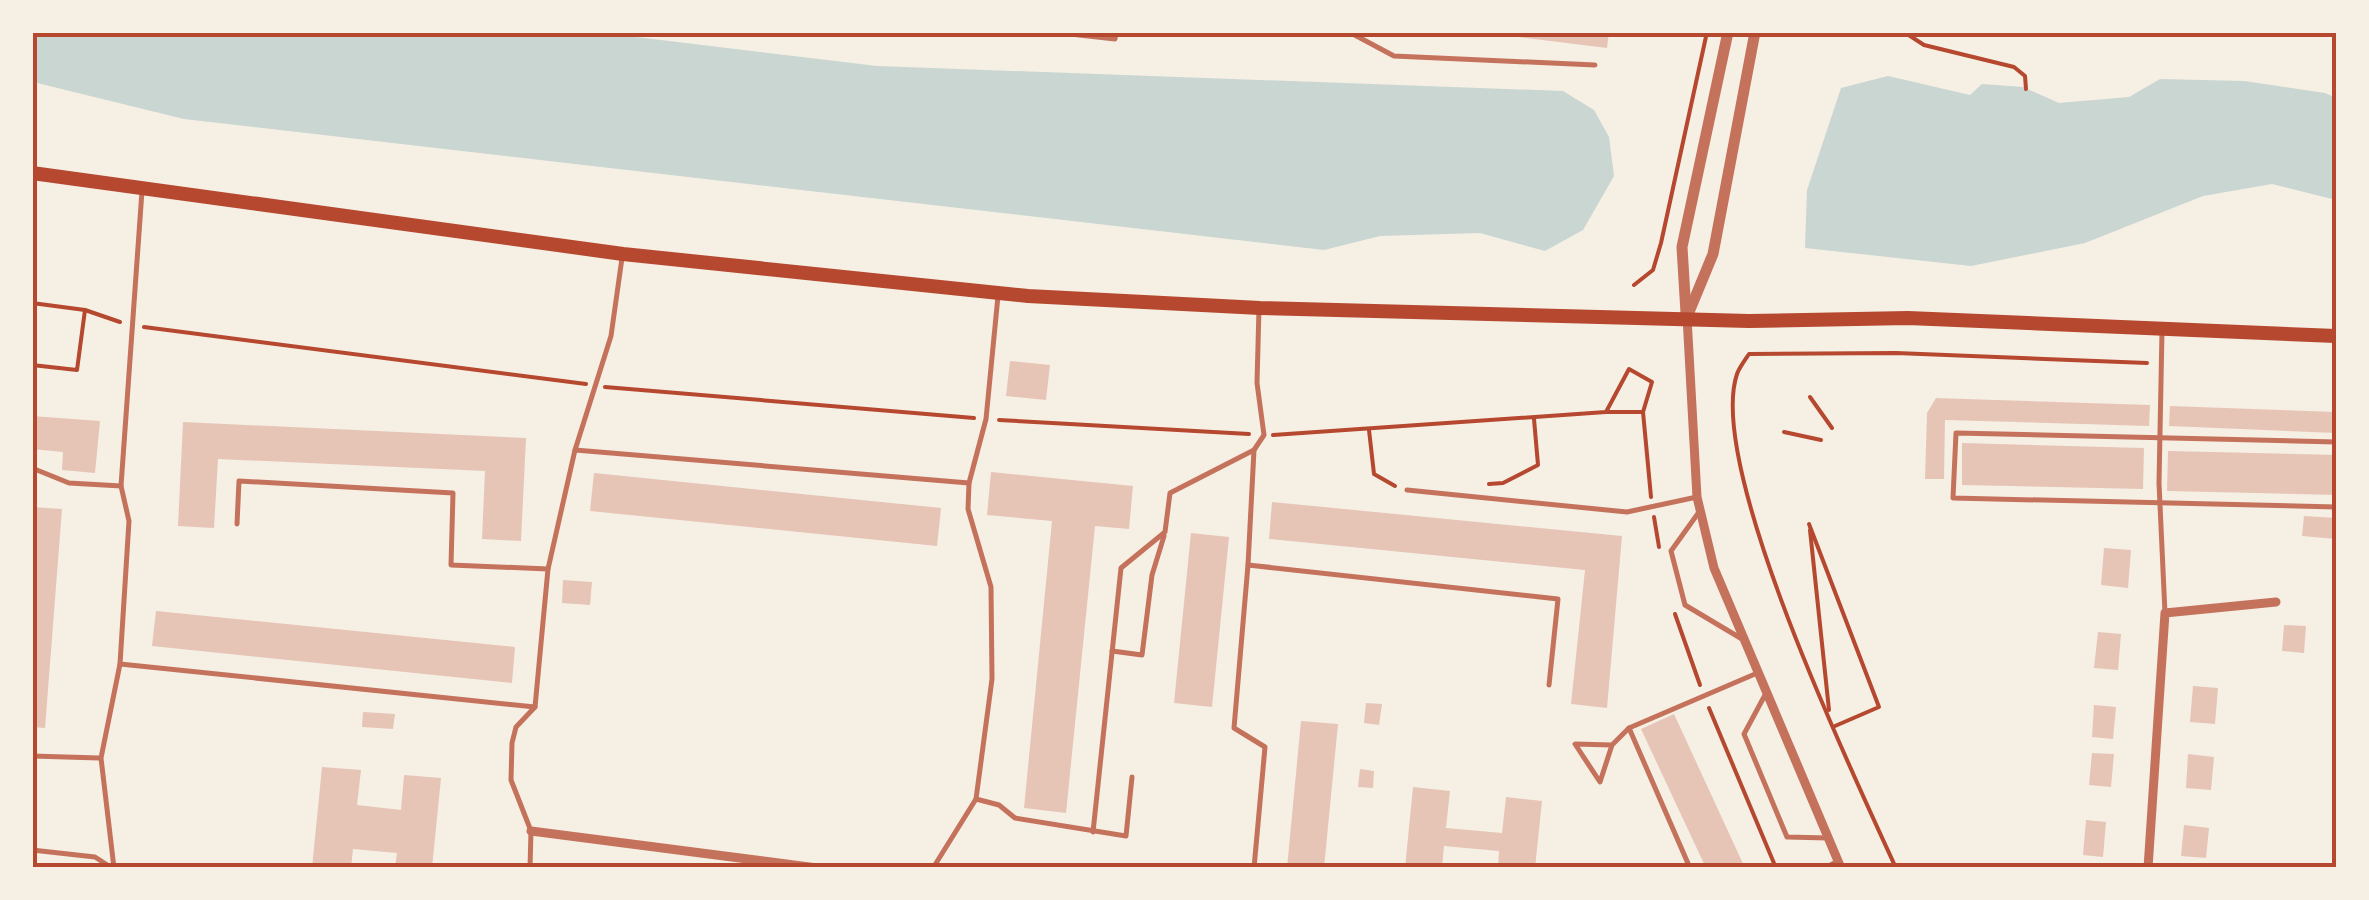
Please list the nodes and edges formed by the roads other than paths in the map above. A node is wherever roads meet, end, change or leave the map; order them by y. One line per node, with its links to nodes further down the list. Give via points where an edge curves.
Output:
1 (1052, 32): 2 (lane, via 1116,40)
2 (1116, 32)
3 (1349, 32): 6 (lane, via 1394,56)
4 (1728, 32): 12 (street, via 1682,248)
5 (1755, 32): 12 (street, via 1713,254)
6 (1595, 65)
7 (32, 173): 8 (main road)
8 (142, 188): 9 (main road); 21 (lane)
9 (623, 254): 10 (main road); 17 (lane, via 598,386)
10 (998, 293): 11 (main road); 20 (lane, via 986,419)
11 (1260, 308): 12 (main road); 18 (lane, via 1257,383 1264,435)
12 (1686, 317): 13 (main road); 23 (street)
13 (2162, 327): 14 (main road); 15 (lane)
14 (2336, 336)
15 (2160, 437): 16 (lane); 24 (lane); 24 (lane, via 1956,433 1953,498)
16 (2336, 442)
17 (575, 450): 20 (lane); 30 (lane)
18 (1254, 450): 28 (lane, via 1170,493); 29 (lane)
19 (32, 468): 21 (lane, via 69,482)
20 (969, 483): 45 (lane, via 968,509 992,587 995,648)
21 (121, 486): 35 (lane, via 129,520)
22 (1406, 488): 23 (lane, via 1628,512)
23 (1698, 496): 26 (street)
24 (2160, 504): 25 (lane); 32 (lane)
25 (2336, 508)
26 (1700, 512): 33 (street); 33 (lane, via 1671,551 1684,606)
27 (238, 524): 30 (lane, via 239,482 454,493 451,565)
28 (1165, 532): 34 (lane, via 1121,568); 34 (lane, via 1142,655)
29 (1248, 564): 37 (lane, via 1558,600); 55 (lane, via 1234,728 1265,747)
30 (548, 570): 39 (lane)
31 (2276, 602): 32 (street)
32 (2165, 613): 58 (street)
33 (1742, 639): 36 (street)
34 (1112, 651): 47 (lane)
35 (120, 664): 39 (lane); 43 (lane)
36 (1755, 674): 38 (street); 40 (lane)
37 (1549, 684)
38 (1765, 696): 48 (street); 48 (lane, via 1744,734 1787,838)
39 (535, 708): 46 (lane, via 516,727 510,761)
40 (1629, 728): 41 (lane); 56 (lane)
41 (1612, 745): 41 (lane, via 1574,744 1600,782 1606,763)
42 (32, 756): 43 (lane)
43 (101, 758): 51 (lane)
44 (1132, 777): 47 (lane, via 1126,836)
45 (976, 799): 47 (lane, via 1015,818); 54 (lane)
46 (531, 831): 52 (lane); 53 (street)
47 (1092, 832)
48 (1828, 838): 50 (street)
49 (32, 850): 51 (lane, via 95,856)
50 (1840, 864): 57 (lane)
51 (113, 868)
52 (530, 868)
53 (817, 868)
54 (933, 868)
55 (1254, 868)
56 (1690, 868)
57 (1825, 868)
58 (2148, 868)

